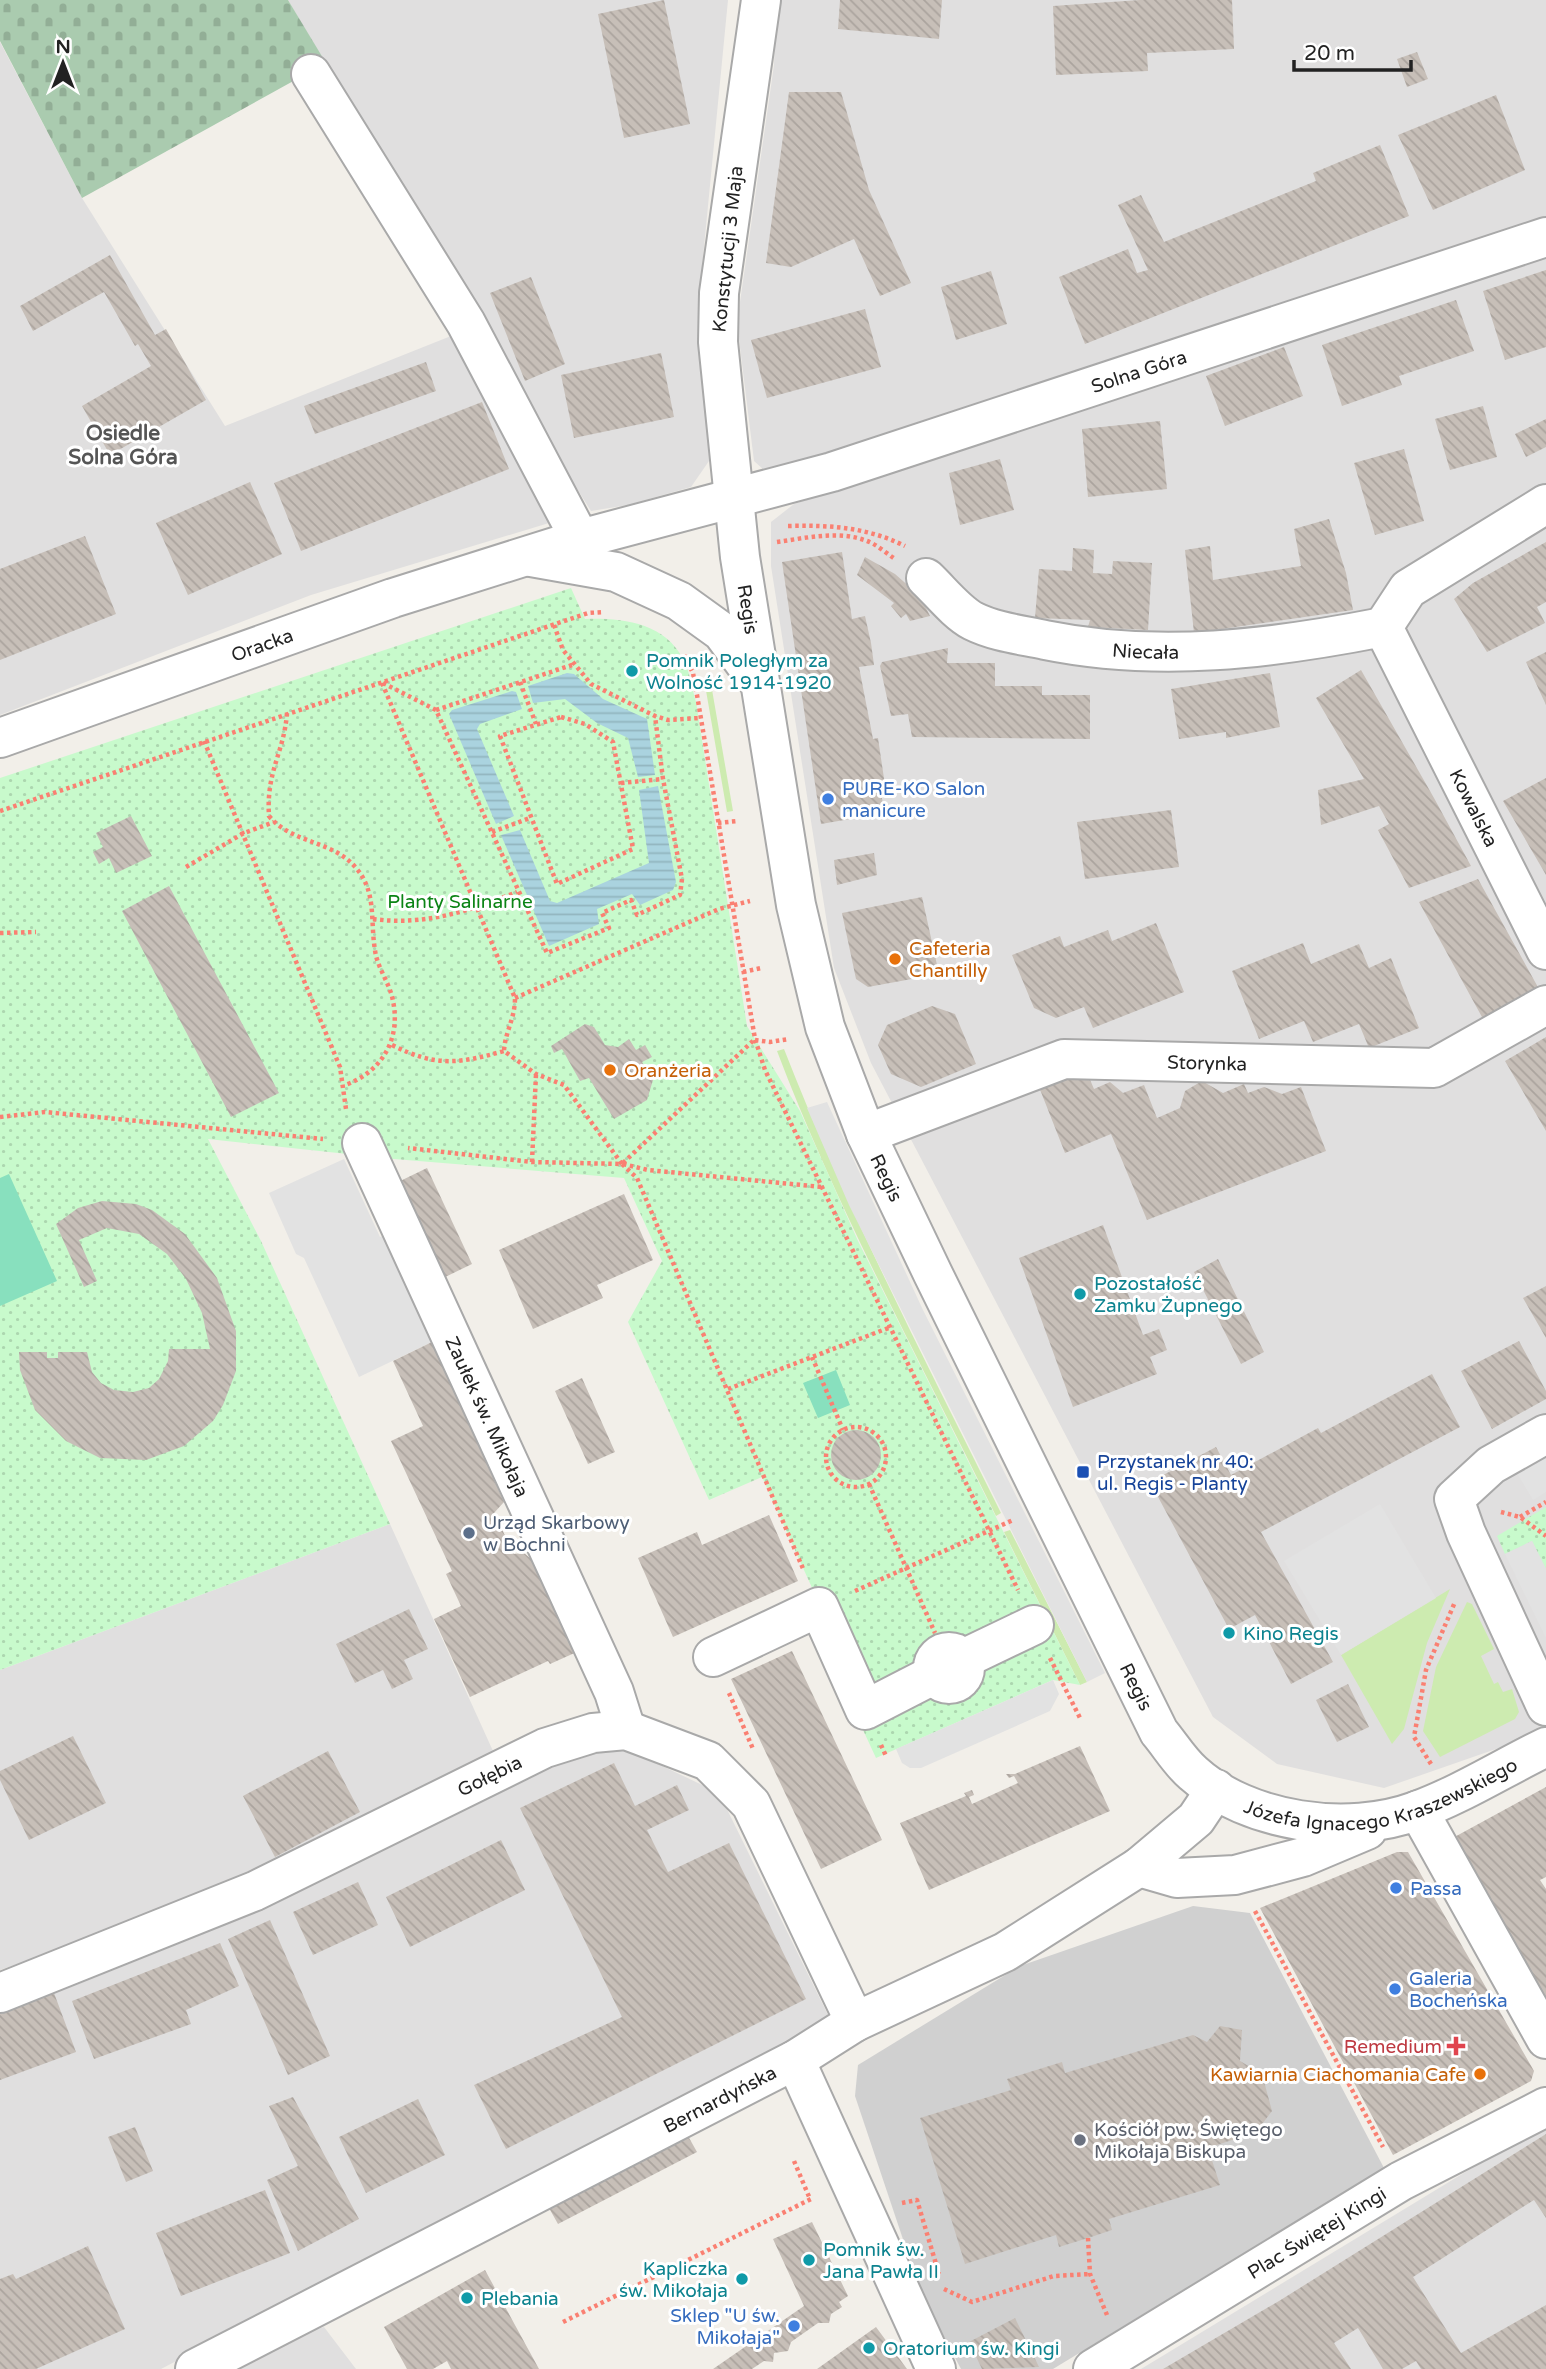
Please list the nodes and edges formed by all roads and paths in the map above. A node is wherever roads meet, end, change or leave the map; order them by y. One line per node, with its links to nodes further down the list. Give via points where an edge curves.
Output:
1 (761, 0): 4 (street, Konstytucji 3 Maja, via 719,293 718,342)
2 (311, 74): 7 (street, via 466,323)
3 (1546, 237): 4 (street, Solna Góra, via 832,472)
4 (732, 500): 7 (street, Oracka); 18 (street, Regis)
5 (1546, 504): 13 (street, via 1408,589)
6 (782, 527): 10 (path, via 866,529)
7 (580, 539): 9 (street, Oracka)
8 (776, 542): 10 (path, via 836,536 868,541)
9 (526, 556): 18 (street, Oracka, via 616,572 679,601 722,632); 24 (street, Oracka)
10 (919, 563): 13 (street, Niecała, via 972,620 1009,633 1090,649 1159,653 1283,646)
11 (608, 612): 12 (path, via 588,613)
12 (554, 625): 15 (path); 17 (path)
13 (1382, 627): 43 (street, Kowalska)
14 (680, 649): 22 (path, via 693,673)
15 (572, 665): 16 (path); 21 (path, via 591,684)
16 (520, 682): 19 (path); 23 (path)
17 (382, 683): 19 (path); 20 (path); 39 (path)
18 (763, 688): 55 (street, Regis, via 810,971 825,1027)
19 (436, 710): 33 (path)
20 (287, 713): 25 (path); 31 (path, via 285,735 269,782 269,816)
21 (655, 716): 22 (path); 26 (path)
22 (700, 718): 32 (path)
23 (537, 724): 27 (path, via 561,717 585,724 613,742); 29 (path, via 500,736)
24 (0, 738)
25 (204, 741): 28 (path); 34 (path)
26 (663, 779): 27 (path); 36 (path, via 682,879 680,895 637,915 631,900 602,913 609,928 547,953)
27 (621, 783): 29 (path, via 633,849 557,884)
28 (0, 811)
29 (530, 818): 33 (path)
30 (737, 821): 32 (path)
31 (274, 822): 34 (path); 40 (path, via 288,833 334,850 357,868 371,896)
32 (718, 823): 38 (path)
33 (492, 832): 36 (path)
34 (244, 834): 35 (path); 53 (path)
35 (186, 867)
36 (517, 892): 39 (path)
37 (750, 901): 38 (path)
38 (732, 905): 45 (path); 46 (path)
39 (476, 908): 40 (path, via 424,920); 46 (path)
40 (373, 919): 50 (path, via 376,957 393,1000)
41 (36, 932): 42 (path)
42 (0, 933)
43 (1546, 950)
44 (761, 968): 45 (path)
45 (743, 972): 49 (path)
46 (515, 998): 51 (path, via 515,1017)
47 (1546, 1005): 55 (street, Storynka, via 1434,1068 1063,1059)
48 (789, 1039): 49 (path)
49 (755, 1040): 58 (path); 59 (path)
50 (392, 1045): 51 (path, via 444,1063); 53 (path, via 376,1066)
51 (504, 1051): 52 (path)
52 (536, 1074): 57 (path); 58 (path, via 564,1085)
53 (345, 1085): 56 (path)
54 (0, 1117): 56 (path, via 45,1112)
55 (866, 1134): 81 (street, Regis, via 1159,1732 1193,1773)
56 (354, 1142): 57 (path); 78 (street, Zaułek św. Mikołaja, via 614,1692)
57 (532, 1162): 58 (path)
58 (622, 1164): 59 (path); 62 (path, via 637,1178)
59 (822, 1187): 60 (path)
60 (891, 1327): 61 (path); 69 (path)
61 (812, 1357): 62 (path); 63 (path)
62 (728, 1389): 72 (path)
63 (843, 1430): 65 (path, via 864,1427 884,1446 884,1468); 65 (path, via 828,1443 829,1471 846,1485)
64 (1546, 1434): 71 (street, via 1491,1465 1454,1499)
65 (869, 1484): 70 (path)
66 (1546, 1502): 67 (path)
67 (1520, 1517)
68 (1006, 1523): 69 (path)
69 (990, 1531): 70 (path); 73 (path)
70 (905, 1570): 72 (path); 75 (path)
71 (1486, 1577): 76 (street); 82 (path, via 1458,1594 1426,1670 1414,1737)
72 (819, 1607): 74 (street); 75 (street, via 865,1710)
73 (1034, 1625): 75 (street); 77 (path)
74 (713, 1657): 80 (path)
75 (948, 1662)
76 (1546, 1706)
77 (1080, 1718)
78 (626, 1730): 86 (street, Gołębia, via 593,1733 545,1748 255,1891); 87 (street, Gołębia, via 708,1760 751,1804)
79 (1546, 1747): 82 (street, Józefa Ignacego Kraszewskiego)
80 (754, 1751)
81 (1216, 1789): 83 (street, Józefa Ignacego Kraszewskiego, via 1266,1813 1319,1824); 84 (street, Bernardyńska, via 1196,1819)
82 (1451, 1793): 83 (street, Józefa Ignacego Kraszewskiego)
83 (1406, 1814): 85 (street, via 1303,1857); 88 (street)
84 (1139, 1867): 85 (street, via 1177,1878); 87 (street, Bernardyńska, via 1005,1952)
85 (1235, 1875): 91 (path)
86 (0, 1993)
87 (855, 2022): 89 (street, Bernardyńska)
88 (1546, 2039)
89 (795, 2060): 93 (street); 98 (street, Bernardyńska)
90 (1546, 2107): 91 (street, Plac Świętej Kingi)
91 (1401, 2181): 97 (street, Plac Świętej Kingi)
92 (807, 2200): 96 (path)
93 (862, 2211): 95 (path, via 917,2200 944,2290 972,2302 1054,2276); 99 (street)
94 (1088, 2238): 95 (path)
95 (1090, 2274): 97 (path, via 1099,2302)
96 (563, 2322)
97 (1128, 2348): 100 (street, Plac Świętej Kingi)
98 (195, 2369)
99 (936, 2369)
100 (1093, 2369)

